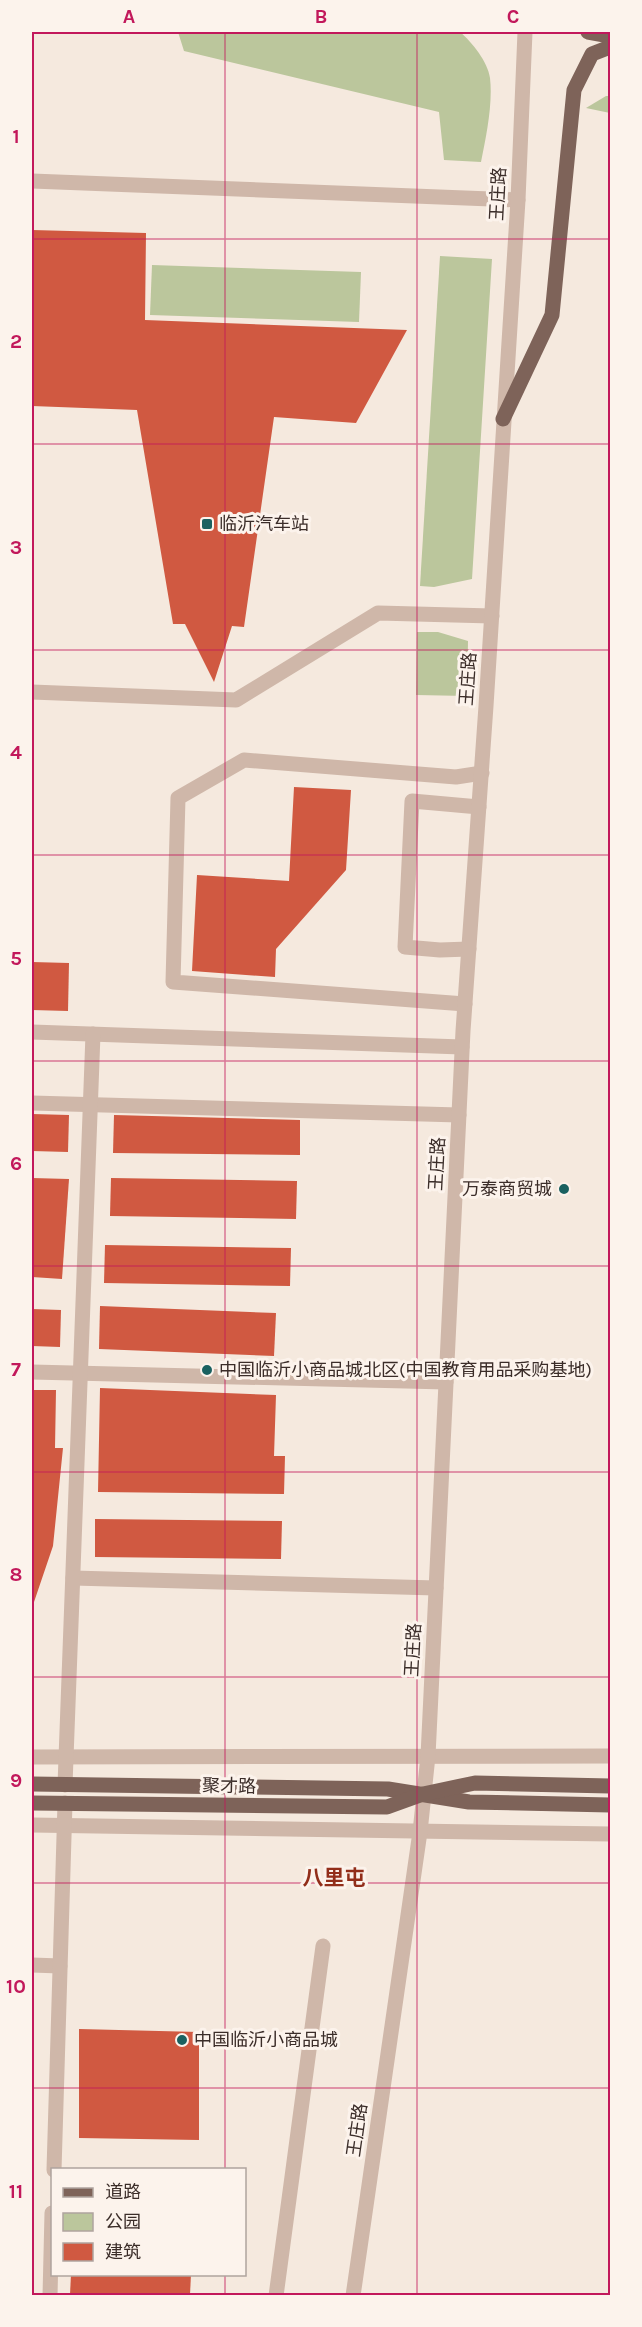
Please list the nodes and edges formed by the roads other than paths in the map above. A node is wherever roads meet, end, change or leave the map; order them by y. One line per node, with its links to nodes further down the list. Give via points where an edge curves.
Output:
1 (525, 32): 6 (street, 王庄路)
2 (588, 32): 3 (main road)
3 (610, 36)
4 (610, 47): 7 (main road, via 591,54 574,90 552,315)
5 (32, 181): 6 (street)
6 (518, 200): 7 (street, 王庄路)
7 (503, 419): 8 (street, 王庄路)
8 (492, 616): 9 (street, via 378,614 236,700); 10 (street, 王庄路)
9 (32, 692)
10 (482, 773): 11 (street, 王庄路); 13 (street, via 456,777 244,760 178,798 173,982)
11 (479, 807): 12 (street, 王庄路); 12 (street, via 412,801 405,947)
12 (469, 949): 13 (street, 王庄路)
13 (465, 1004): 16 (street, 王庄路)
14 (32, 1032): 15 (street)
15 (93, 1034): 16 (street); 18 (street)
16 (462, 1047): 19 (street, 王庄路)
17 (32, 1103): 18 (street)
18 (92, 1104): 19 (street); 21 (street)
19 (459, 1116): 22 (street, 王庄路)
20 (32, 1372): 21 (street)
21 (81, 1373): 22 (street); 23 (street)
22 (446, 1382): 24 (street, 王庄路)
23 (73, 1578): 24 (street); 28 (street)
24 (436, 1588): 25 (street, 王庄路)
25 (428, 1756): 26 (street); 28 (street); 32 (street, 王庄路)
26 (610, 1756)
27 (32, 1757): 28 (street)
28 (67, 1757): 30 (street)
29 (32, 1784): 30 (main road, 聚才路)
30 (65, 1785): 32 (main road, 聚才路, via 387,1789)
31 (610, 1786): 32 (main road, 聚才路, via 475,1784)
32 (423, 1794): 34 (main road, 聚才路, via 387,1807); 35 (main road, 聚才路, via 469,1802); 38 (street, 王庄路)
33 (32, 1803): 34 (main road, 聚才路)
34 (65, 1803): 37 (street)
35 (610, 1805)
36 (32, 1825): 37 (street)
37 (64, 1825): 38 (street); 42 (street)
38 (420, 1832): 39 (street); 47 (street, 王庄路)
39 (610, 1834)
40 (323, 1946): 46 (street)
41 (32, 1965): 42 (street)
42 (60, 1966): 43 (street)
43 (54, 2168)
44 (51, 2254): 45 (street)
45 (50, 2295)
46 (276, 2295)
47 (352, 2295)

